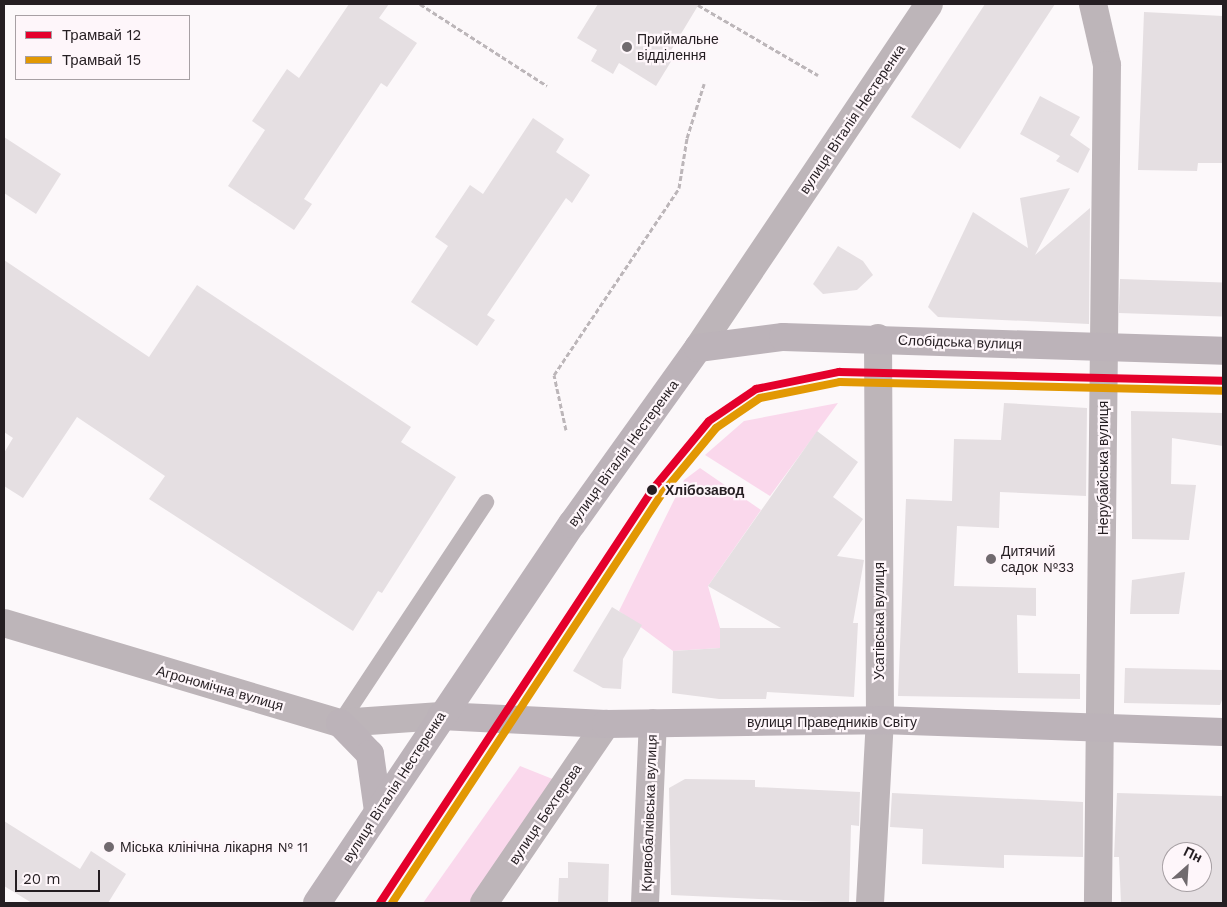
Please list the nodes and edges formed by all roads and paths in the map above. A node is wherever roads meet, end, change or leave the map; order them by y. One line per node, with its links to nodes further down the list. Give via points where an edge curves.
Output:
1 (420, 4): 7 (path)
2 (929, 4): 9 (street, вулиця Віталія Нестеренка)
3 (1093, 4): 10 (street, Нерубайська вулиця, via 1107,65)
4 (698, 5): 5 (path)
5 (818, 75)
6 (704, 84): 12 (path, via 687,138 679,188 554,375)
7 (547, 86)
8 (878, 338): 9 (main road, Слобідська вулиця, via 782,337); 10 (main road, Слобідська вулиця); 16 (street, Усатівська вулиця)
9 (698, 348): 15 (main road, вулиця Віталія Нестеренка)
10 (1104, 348): 11 (main road, Слобідська вулиця); 20 (street, Нерубайська вулиця)
11 (1223, 351)
12 (566, 430)
13 (486, 502): 17 (lane)
14 (4, 623): 17 (street, Агрономічна вулиця)
15 (441, 716): 17 (street, Агрономічна вулиця); 19 (main road, вулиця Праведників Світу); 22 (main road, вулиця Віталія Нестеренка)
16 (880, 720): 18 (main road, вулиця Праведників Світу); 20 (main road, вулиця Праведників Світу); 26 (street, Усатівська вулиця)
17 (340, 723): 22 (main road, via 370,754)
18 (653, 723): 19 (main road, вулиця Праведників Світу); 25 (street, Кривобалківська вулиця)
19 (606, 724): 24 (street, вулиця Бехтерєва)
20 (1102, 726): 21 (main road, вулиця Праведників Світу); 27 (street, Нерубайська вулиця)
21 (1223, 732)
22 (378, 811): 23 (main road, вулиця Віталія Нестеренка)
23 (317, 903)
24 (484, 903)
25 (645, 903)
26 (870, 903)
27 (1098, 903)

